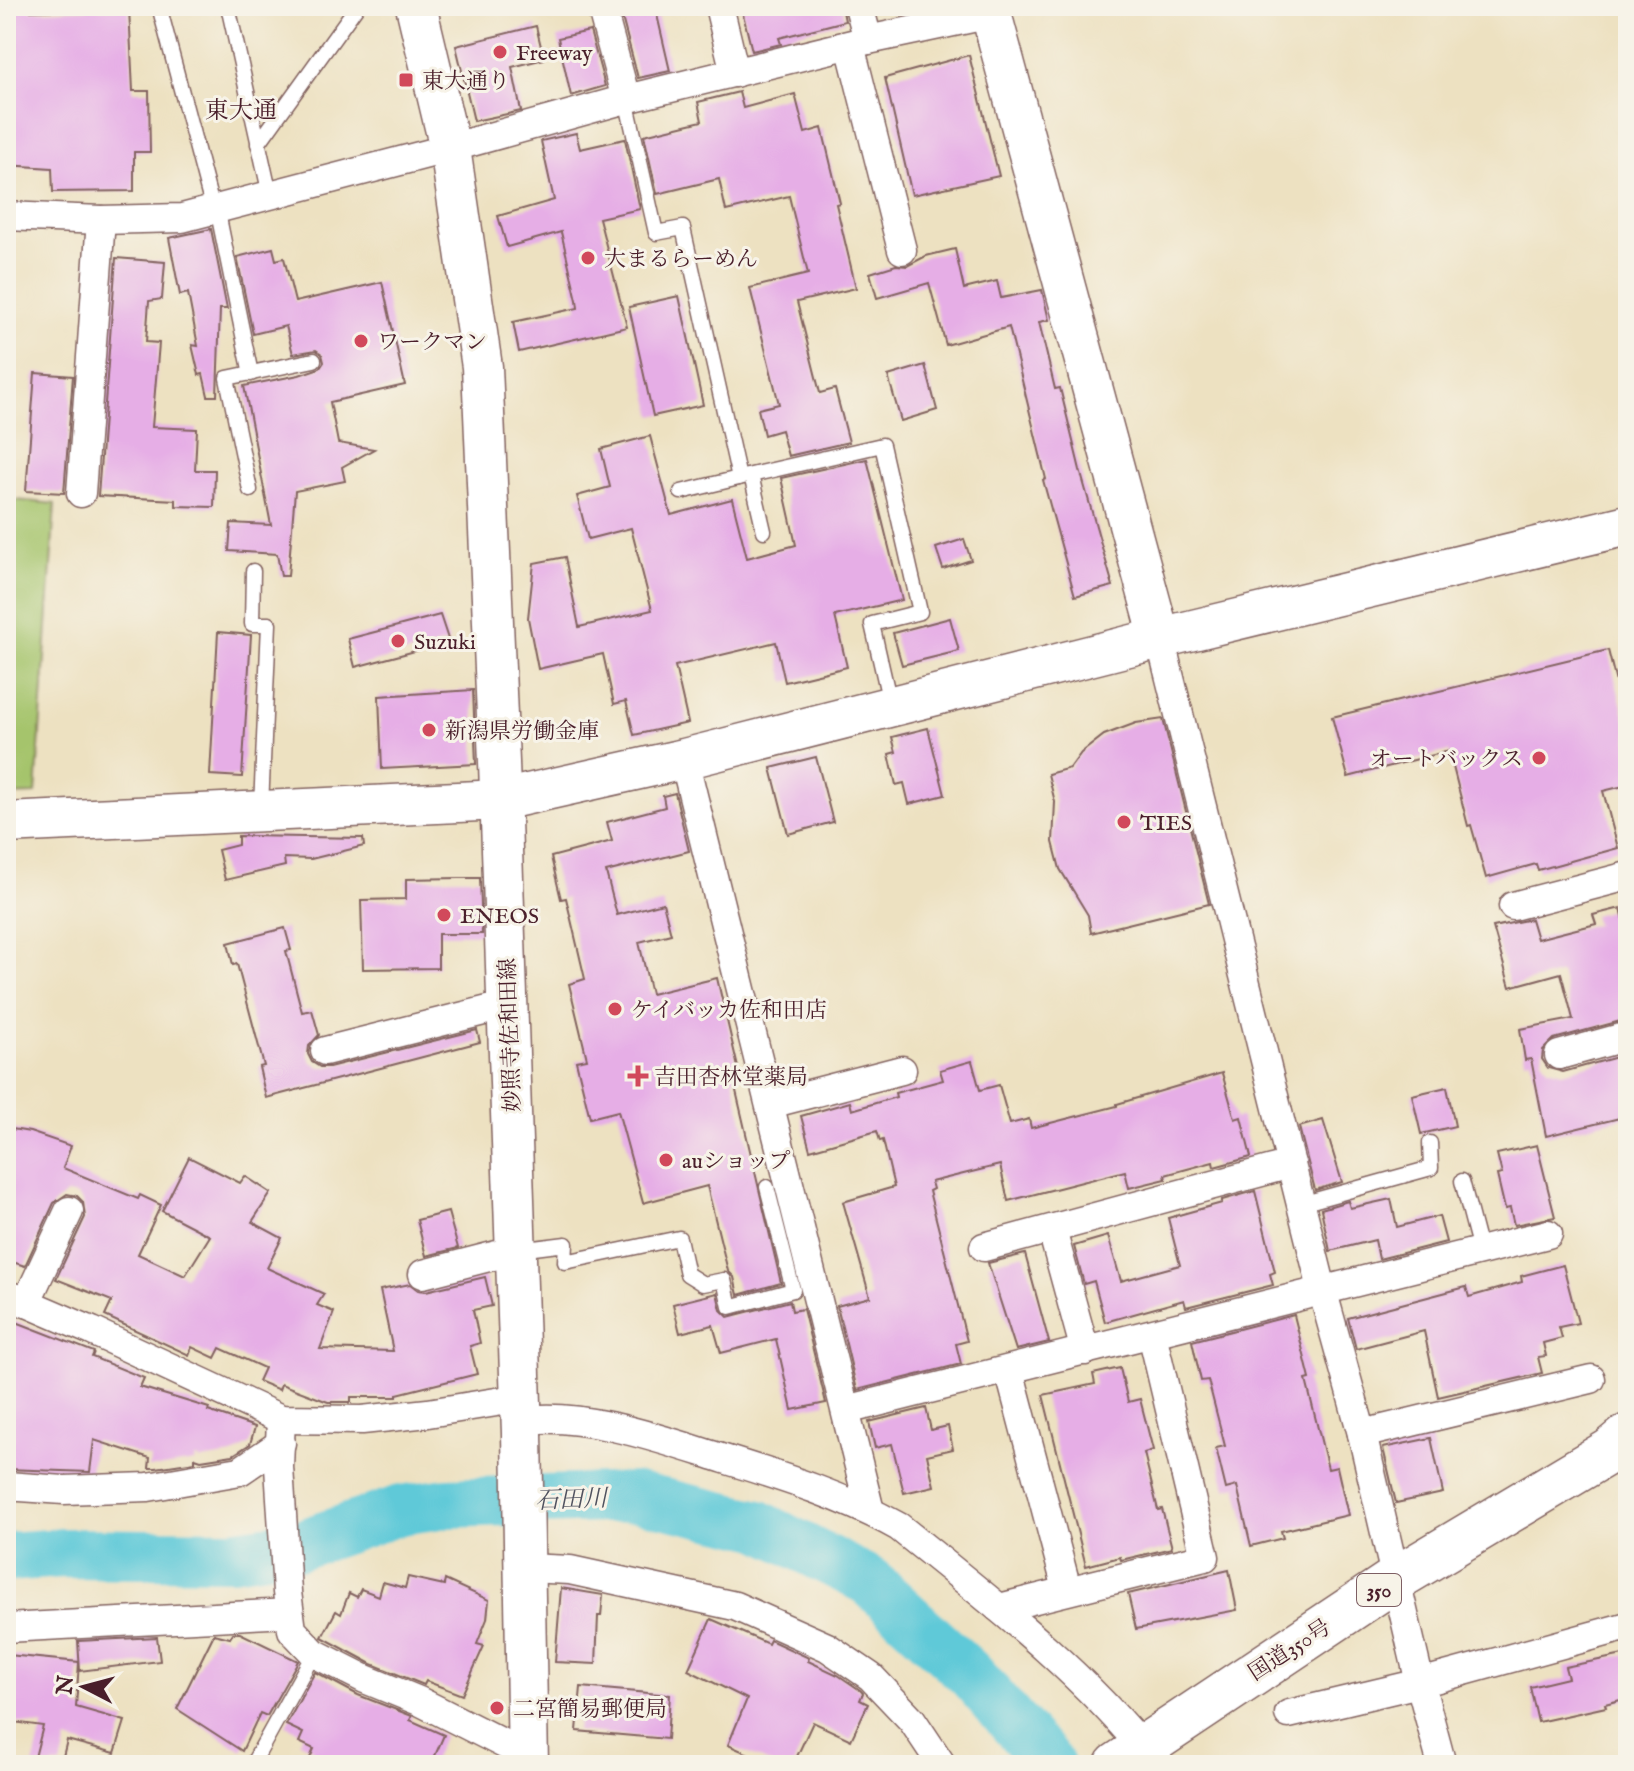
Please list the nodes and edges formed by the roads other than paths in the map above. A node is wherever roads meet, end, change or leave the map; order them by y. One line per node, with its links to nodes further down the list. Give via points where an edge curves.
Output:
1 (159, 6): 15 (lane)
2 (228, 6): 12 (lane)
3 (357, 6): 12 (lane)
4 (416, 6): 13 (street, 妙照寺佐和田線)
5 (601, 6): 11 (street)
6 (719, 6): 10 (street)
7 (859, 6): 9 (street)
8 (990, 10): 9 (street); 28 (street)
9 (859, 43): 10 (street); 18 (street)
10 (735, 73): 11 (street)
11 (626, 99): 13 (street); 21 (lane, via 656,233 683,228)
12 (258, 144): 14 (lane)
13 (450, 148): 14 (street); 31 (street, 妙照寺佐和田線, via 482,367)
14 (270, 195): 15 (street)
15 (215, 209): 17 (street, via 182,218); 20 (lane)
16 (6, 216): 17 (street)
17 (101, 220): 24 (street)
18 (902, 250)
19 (314, 360): 20 (lane)
20 (251, 374): 22 (lane, via 227,378)
21 (745, 477): 23 (lane); 26 (lane); 29 (lane, via 882,445 920,612 872,624)
22 (250, 490)
23 (681, 492)
24 (81, 493)
25 (1628, 525): 28 (street)
26 (764, 531)
27 (253, 571): 32 (lane, via 252,624 269,624)
28 (1160, 638): 29 (street); 43 (street)
29 (891, 707): 30 (street)
30 (684, 759): 31 (street); 41 (street)
31 (501, 800): 32 (street); 36 (street, 妙照寺佐和田線)
32 (261, 811): 33 (street)
33 (6, 823)
34 (1628, 876): 35 (street)
35 (1513, 906)
36 (508, 1005): 38 (street); 51 (street, 妙照寺佐和田線)
37 (1628, 1036): 39 (street)
38 (325, 1051)
39 (1559, 1055)
40 (902, 1070): 41 (street)
41 (770, 1104): 60 (street)
42 (1430, 1143): 46 (lane, via 1431,1168)
43 (1291, 1164): 46 (street); 48 (street)
44 (1462, 1181): 52 (lane)
45 (767, 1187): 51 (lane, via 793,1290 730,1307 724,1280 703,1284 687,1274 679,1238 565,1262 566,1244)
46 (1301, 1204): 54 (street)
47 (69, 1211): 55 (street)
48 (1052, 1230): 50 (street); 57 (street)
49 (1548, 1234): 52 (street)
50 (984, 1247)
51 (516, 1250): 53 (street); 61 (street, 妙照寺佐和田線)
52 (1480, 1250): 54 (street)
53 (423, 1274)
54 (1322, 1289): 56 (street); 62 (street)
55 (16, 1298): 64 (street)
56 (1152, 1334): 57 (street); 69 (street, via 1205,1557)
57 (1085, 1351): 58 (street)
58 (1009, 1370): 60 (street); 69 (street)
59 (1591, 1379): 62 (street)
60 (846, 1410): 66 (street)
61 (522, 1417): 64 (street, via 428,1413 362,1420); 66 (street, via 641,1433); 67 (street, 妙照寺佐和田線)
62 (1362, 1434): 68 (street)
63 (1628, 1436): 68 (highway, 国道350号 / 350)
64 (280, 1443): 65 (street, via 240,1471 148,1487); 70 (street)
65 (6, 1486)
66 (870, 1511): 71 (street, via 899,1527)
67 (526, 1562): 78 (street, 妙照寺佐和田線); 80 (street, via 735,1606 827,1647 871,1677 912,1720)
68 (1397, 1578): 75 (street); 77 (highway, 国道350号 / 350)
69 (1067, 1589): 71 (street)
70 (288, 1603): 73 (street); 74 (street, via 292,1630)
71 (999, 1608): 77 (street, via 1063,1663)
72 (1628, 1626): 75 (street)
73 (6, 1628)
74 (314, 1653): 78 (street, via 419,1701); 79 (lane)
75 (1420, 1683): 76 (street); 81 (street)
76 (1289, 1714)
77 (1137, 1757)
78 (528, 1761)
79 (252, 1765)
80 (942, 1765)
81 (1442, 1765)

